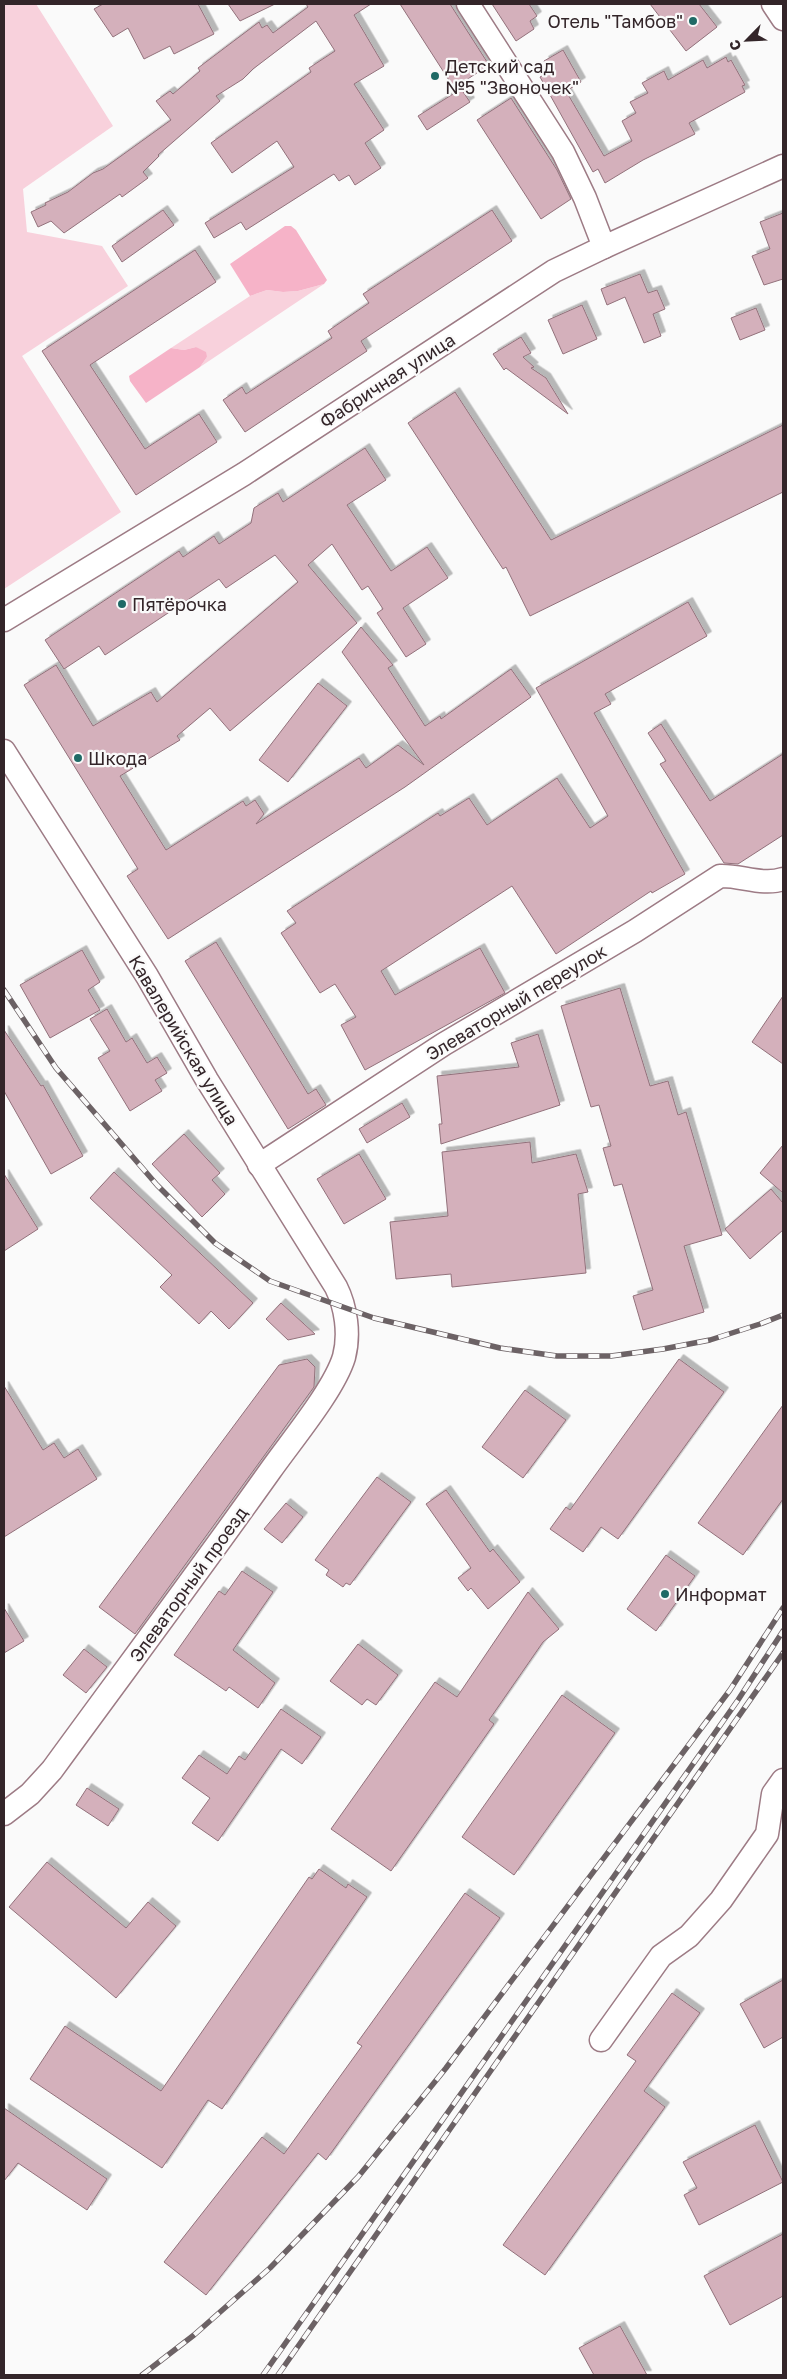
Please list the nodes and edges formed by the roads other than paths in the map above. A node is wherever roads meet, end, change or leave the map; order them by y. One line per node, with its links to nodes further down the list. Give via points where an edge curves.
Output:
1 (468, 4): 5 (street, via 563,152)
2 (773, 4): 3 (street)
3 (783, 19)
4 (783, 166): 5 (street, Фабричная улица)
5 (604, 247): 6 (street, Фабричная улица, via 554,272 244,474)
6 (4, 620)
7 (4, 751): 9 (street, Кавалерийская улица, via 146,976)
8 (783, 879): 9 (street, Элеваторный переулок, via 749,880 732,875 720,876 635,931 444,1044)
9 (259, 1165): 10 (street, Кавалерийская улица, via 336,1287 344,1308)
10 (346, 1336): 12 (street, Элеваторный проезд, via 344,1356 328,1389 211,1554 52,1770 30,1794)
11 (783, 1780): 13 (street, via 773,1794 767,1834 732,1885 689,1936 661,1956)
12 (4, 1814)
13 (601, 2040)

